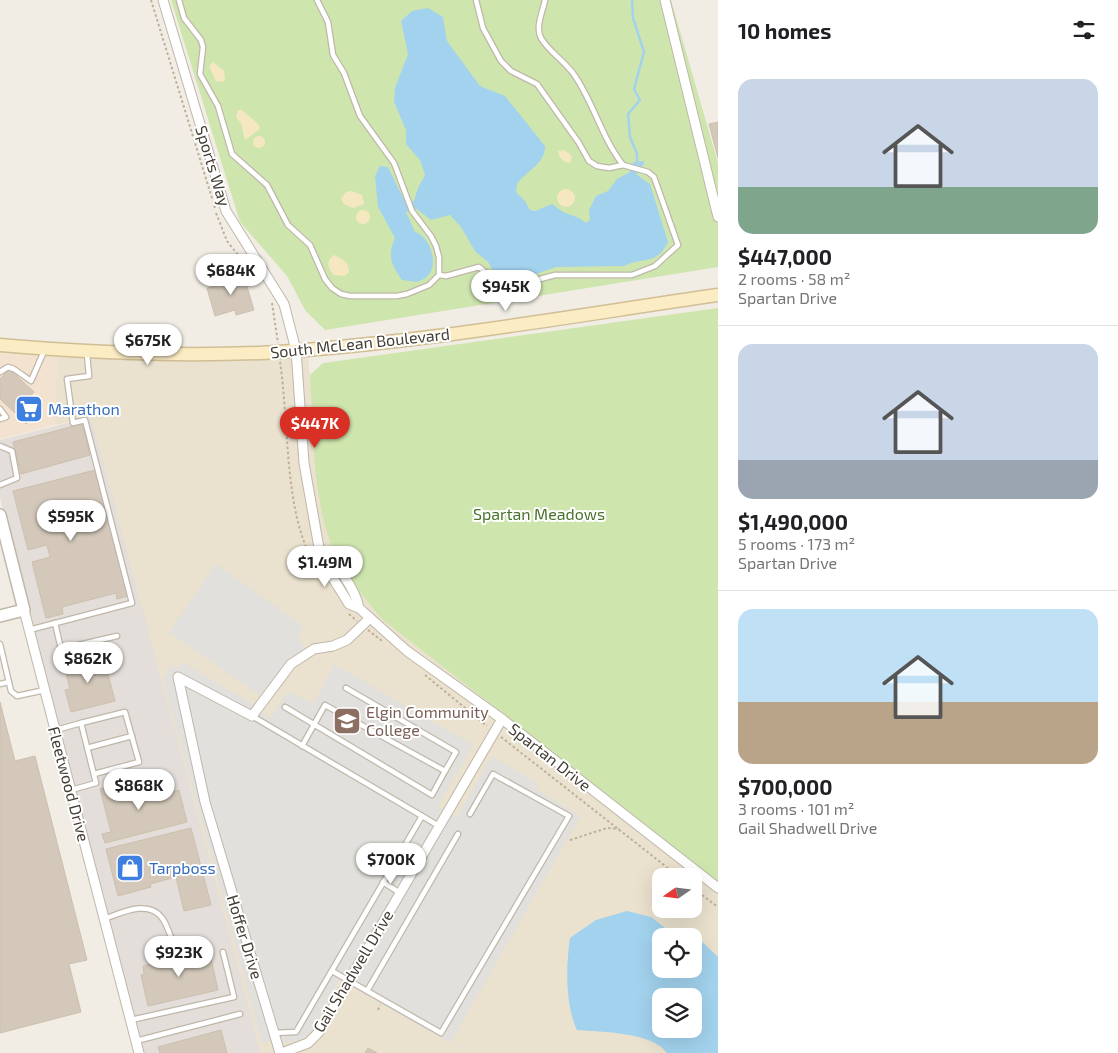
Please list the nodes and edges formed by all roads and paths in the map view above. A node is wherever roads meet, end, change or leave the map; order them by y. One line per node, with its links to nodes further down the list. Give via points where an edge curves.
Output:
1 (163, 0): 14 (street, Sports Way, via 226,211 284,304)
2 (179, 0): 9 (lane, via 184,18 201,40 200,74 218,106 232,154 266,185 288,225 310,245 325,280 332,288 350,296 397,296 429,284)
3 (317, 0): 9 (lane, via 328,22 333,54 360,116 394,163 412,211 436,246)
4 (476, 0): 7 (lane, via 483,28 502,61 511,71 538,84 589,161 609,168)
5 (545, 0): 7 (lane, via 541,38 574,75)
6 (665, 0): 8 (street)
7 (623, 165): 9 (lane, via 654,177 678,245 650,269 618,276 555,275 514,286 498,283 479,267)
8 (718, 217)
9 (439, 275)
10 (718, 295): 14 (main road, South McLean Boulevard, via 396,342)
11 (5, 345): 12 (main road, South McLean Boulevard); 15 (street)
12 (46, 348): 13 (main road, South McLean Boulevard); 17 (lane, via 31,381 14,368 8,367)
13 (87, 350): 14 (main road, South McLean Boulevard, via 210,355); 29 (lane, via 89,376 67,379 73,423 85,420 132,603)
14 (296, 350): 28 (street, Spartan Drive, via 304,463 321,559 350,604)
15 (0, 355)
16 (281, 365): 24 (path, via 293,500 307,550)
17 (0, 372)
18 (0, 409): 19 (lane, via 6,417)
19 (0, 419)
20 (0, 446): 21 (lane, via 12,451 17,478)
21 (0, 485)
22 (0, 515): 23 (street, Fleetwood Drive)
23 (3, 541): 25 (street, Fleetwood Drive)
24 (315, 565)
25 (24, 610): 27 (street); 31 (street, Fleetwood Drive)
26 (347, 612): 30 (path)
27 (0, 616)
28 (370, 618): 30 (street); 42 (street, Spartan Drive, via 407,651)
29 (55, 623): 31 (lane); 32 (lane, via 61,649)
30 (364, 627): 34 (path); 41 (street, via 347,640 300,656)
31 (29, 630): 39 (street, Fleetwood Drive)
32 (117, 636)
33 (0, 644): 36 (lane)
34 (387, 645)
35 (418, 670): 46 (path)
36 (9, 682): 37 (lane); 39 (lane, via 16,696)
37 (0, 684)
38 (346, 688): 50 (lane, via 456,752)
39 (45, 690): 45 (street, Fleetwood Drive)
40 (285, 707): 44 (lane)
41 (252, 716): 48 (lane); 75 (street, Hoffer Drive, via 178,677 205,802)
42 (502, 719): 46 (street, Gail Shadwell Drive); 61 (street, Spartan Drive)
43 (80, 723): 45 (lane); 47 (lane, via 125,712); 49 (lane)
44 (314, 724): 48 (lane); 50 (lane, via 325,705); 50 (lane, via 432,794)
45 (55, 730): 52 (street, Fleetwood Drive)
46 (494, 732): 55 (street, Gail Shadwell Drive); 56 (path)
47 (132, 736): 49 (lane); 51 (lane, via 139,762)
48 (302, 746): 54 (lane)
49 (87, 748): 51 (lane)
50 (445, 771)
51 (94, 774): 52 (lane, via 96,783)
52 (71, 790): 65 (street, Fleetwood Drive)
53 (470, 814): 70 (lane, via 493,774 569,816 441,1033)
54 (422, 816): 55 (lane); 60 (lane)
55 (439, 826): 62 (street, Gail Shadwell Drive)
56 (619, 829): 58 (path, via 607,828); 59 (path)
57 (458, 834): 70 (lane)
58 (570, 840)
59 (668, 868)
60 (383, 882): 62 (lane); 68 (lane)
61 (718, 888)
62 (400, 893): 69 (street, Gail Shadwell Drive)
63 (702, 895): 64 (path)
64 (718, 907)
65 (104, 919): 66 (lane, via 132,910 154,910 163,918); 74 (street, Fleetwood Drive)
66 (172, 943)
67 (223, 952): 74 (lane, via 234,997)
68 (332, 971): 69 (lane); 75 (lane, via 296,1032)
69 (350, 980): 70 (lane); 78 (street, Gail Shadwell Drive, via 319,1032 308,1043)
70 (367, 990)
71 (380, 1005): 72 (path)
72 (378, 1010)
73 (240, 1014): 76 (lane)
74 (131, 1020): 76 (street, Fleetwood Drive)
75 (274, 1033): 78 (street, Hoffer Drive)
76 (136, 1041): 77 (street, Fleetwood Drive)
77 (139, 1053)
78 (281, 1053)

